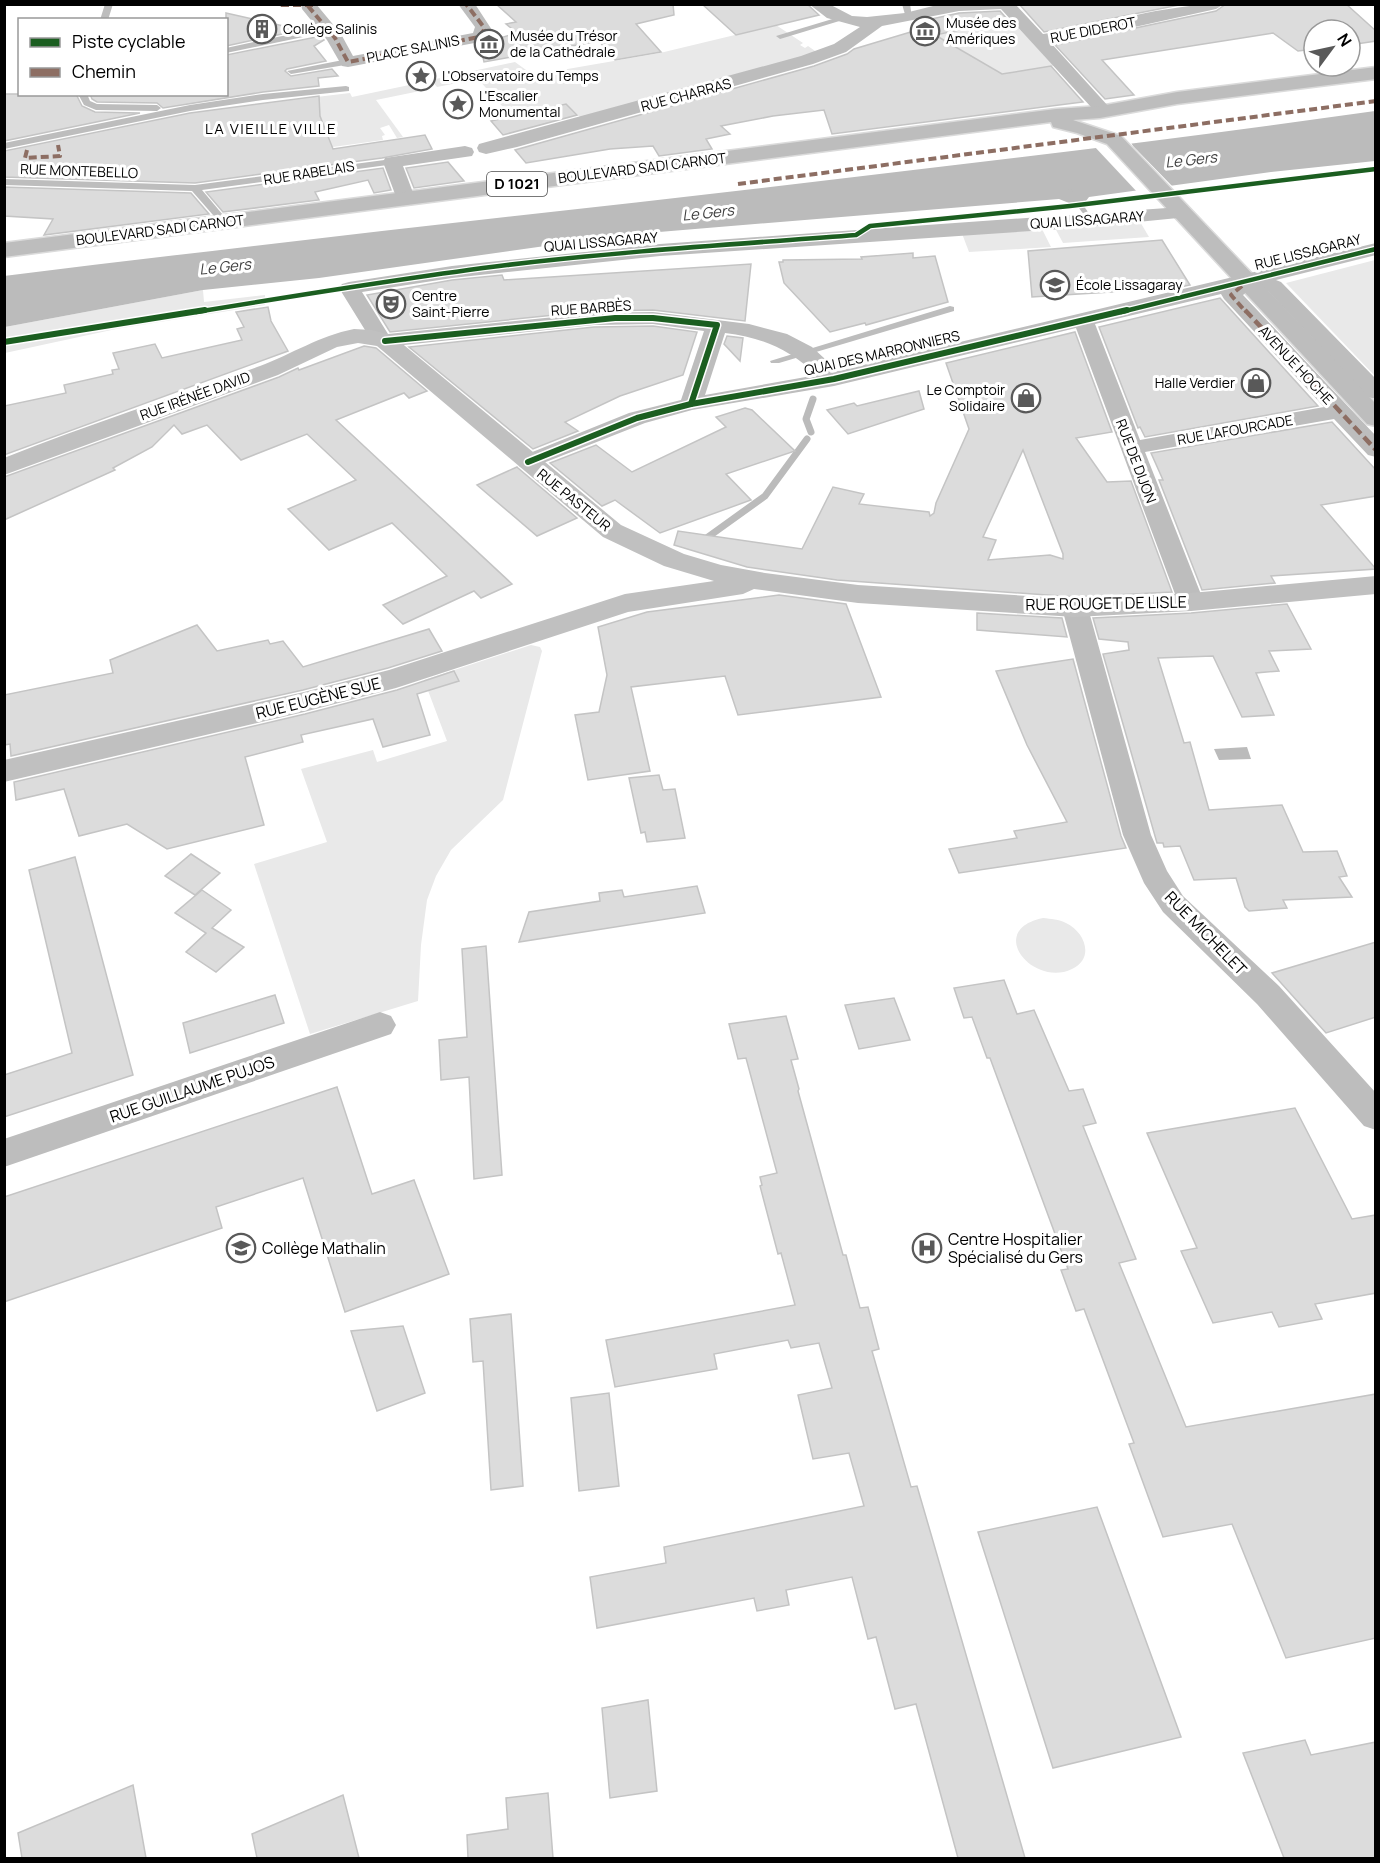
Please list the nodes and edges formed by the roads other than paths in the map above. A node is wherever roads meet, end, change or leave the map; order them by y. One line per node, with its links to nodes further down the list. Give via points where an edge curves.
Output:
1 (466, 4): 13 (street, PLACE SALINIS, via 483,26 479,36)
2 (1003, 4): 6 (street); 11 (street)
3 (1216, 4): 11 (street, RUE DIDEROT)
4 (281, 5): 5 (street)
5 (311, 5): 9 (street, PLACE SALINIS)
6 (908, 10): 8 (street)
7 (829, 13): 8 (street); 10 (lane)
8 (877, 22): 24 (street, RUE CHARRAS, via 840,48 807,60)
9 (329, 29): 12 (lane); 13 (street, PLACE SALINIS)
10 (780, 36)
11 (1040, 40): 20 (street, via 1097,103)
12 (228, 51)
13 (348, 62): 14 (lane)
14 (291, 71)
15 (1376, 73): 18 (main road, BOULEVARD SADI CARNOT / D 1021)
16 (346, 89): 19 (lane)
17 (83, 96): 19 (lane, via 96,107)
18 (1177, 98): 20 (main road, BOULEVARD SADI CARNOT / D 1021); 22 (main road, BOULEVARD SADI CARNOT, via 1139,109)
19 (190, 108): 23 (lane)
20 (1100, 112): 21 (main road, BOULEVARD SADI CARNOT / D 1021)
21 (1029, 119): 22 (main road, BOULEVARD SADI CARNOT); 30 (main road, BOULEVARD SADI CARNOT / D 1021)
22 (1117, 130): 31 (main road, AVENUE HOCHE)
23 (4, 146)
24 (486, 148)
25 (465, 152): 26 (street, RUE RABELAIS)
26 (392, 162): 29 (lane, RUE RABELAIS); 30 (street)
27 (4, 182): 28 (lane, RUE MONTEBELLO)
28 (153, 188): 29 (lane, RUE RABELAIS)
29 (195, 188): 32 (lane)
30 (405, 198): 32 (main road, BOULEVARD SADI CARNOT / D 1021)
31 (1180, 211): 36 (main road, AVENUE HOCHE); 40 (street, QUAI LISSAGARAY, via 610,254 349,288)
32 (223, 221): 34 (main road, BOULEVARD SADI CARNOT / D 1021)
33 (1376, 249): 35 (street, RUE LISSAGARAY)
34 (4, 250)
35 (1347, 256): 36 (street, RUE LISSAGARAY); 36 (street, RUE LISSAGARAY, via 1309,252 1271,255)
36 (1240, 275): 38 (street, QUAI DES MARRONNIERS); 44 (street, via 1274,286); 46 (street, AVENUE HOCHE, via 1231,295); 47 (main road, AVENUE HOCHE)
37 (950, 309): 41 (lane)
38 (1083, 320): 43 (street, QUAI DES MARRONNIERS); 48 (street, RUE DE DIJON)
39 (717, 325): 40 (street, RUE BARBÈS, via 615,318); 41 (street, RUE BARBÈS, via 779,339); 45 (street)
40 (382, 339): 50 (main road, RUE PASTEUR); 51 (main road, RUE IRÉNÉE DAVID, via 361,336 335,341 292,362)
41 (804, 352): 42 (lane); 43 (street, QUAI DES MARRONNIERS)
42 (775, 361)
43 (834, 379): 45 (street, QUAI DES MARRONNIERS)
44 (1376, 392)
45 (691, 404): 50 (street, QUAI DES MARRONNIERS, via 637,418)
46 (1340, 411): 48 (street, RUE LAFOURCADE); 49 (street, AVENUE HOCHE)
47 (1376, 419)
48 (1131, 448): 55 (street, RUE DE DIJON)
49 (1376, 450)
50 (528, 462): 52 (main road, RUE PASTEUR)
51 (4, 467)
52 (612, 531): 53 (main road, RUE PASTEUR, via 674,560); 56 (main road, via 640,562 647,576)
53 (765, 582): 56 (main road, RUE EUGÈNE SUE); 57 (main road, RUE ROUGET DE LISLE, via 858,594)
54 (1376, 585): 55 (main road, RUE ROUGET DE LISLE)
55 (1191, 602): 57 (main road, RUE ROUGET DE LISLE)
56 (625, 603): 58 (main road, RUE EUGÈNE SUE, via 396,678)
57 (1075, 608): 60 (street, RUE MICHELET, via 1137,835 1154,875 1173,904 1268,995)
58 (4, 771)
59 (380, 1025): 61 (street, RUE GUILLAUME PUJOS)
60 (1376, 1116)
61 (4, 1153)

